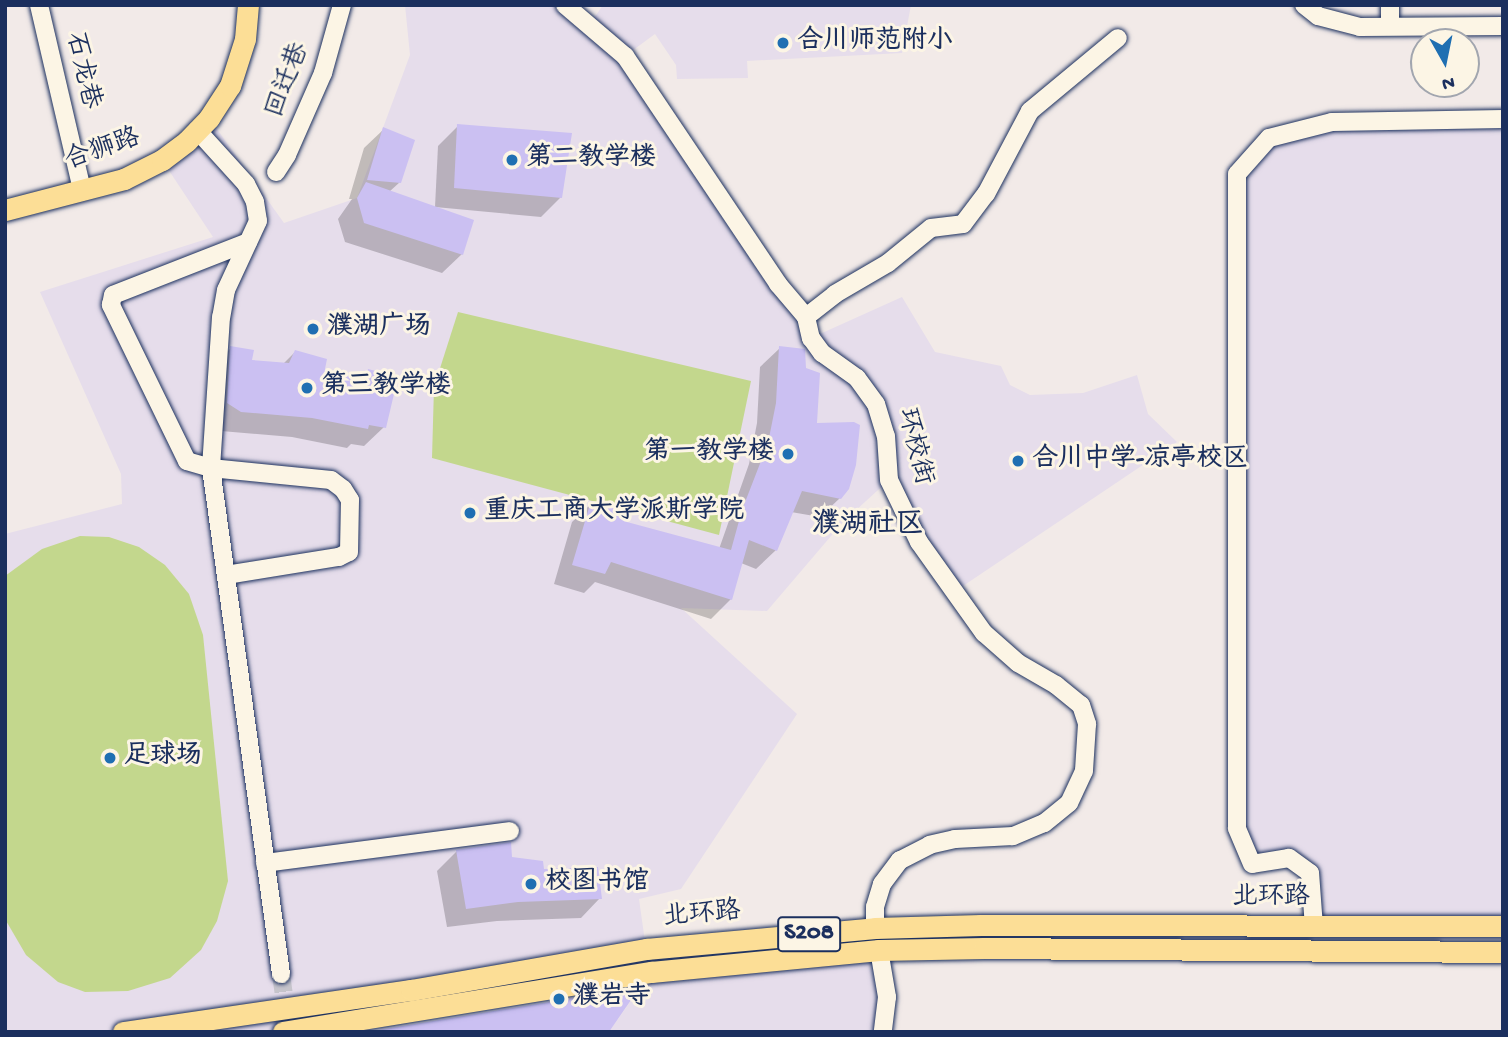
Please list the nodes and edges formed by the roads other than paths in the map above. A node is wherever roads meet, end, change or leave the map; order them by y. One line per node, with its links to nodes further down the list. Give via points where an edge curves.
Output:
1 (39, 5): 13 (street, 石龙巷)
2 (247, 5): 11 (main road, 合狮路, via 245,40 229,86)
3 (341, 5): 12 (street, 回迁巷, via 323,73)
4 (565, 5): 16 (street, 环校街, via 625,56 778,285)
5 (1304, 5): 7 (street, via 1338,23)
6 (1390, 5): 7 (street)
7 (1390, 26): 8 (street)
8 (1503, 26)
9 (1118, 38): 16 (street, via 1030,111 986,194 963,224 931,228 888,263)
10 (1503, 120): 22 (street, via 1332,122 1269,138 1237,174 1237,828 1252,864 1289,858 1310,873)
11 (197, 130): 13 (main road, 合狮路, via 162,160 124,179); 15 (street, via 246,184 256,202 258,221)
12 (276, 172)
13 (82, 190): 14 (main road, 合狮路)
14 (5, 210)
15 (248, 242): 17 (street, via 226,290 221,317); 17 (street, via 113,295 111,305 180,451 187,461)
16 (806, 317): 23 (street, 环校街, via 811,338 822,353 857,379 876,404 886,436 889,480 919,542 984,634 1081,705 1087,724 1084,771 1069,803 1044,823 1013,836 955,839 900,860 882,884)
17 (211, 468): 18 (street); 18 (street, via 331,480 350,500 349,552)
18 (226, 575): 20 (street)
19 (510, 831): 20 (street)
20 (265, 863): 26 (street)
21 (1503, 926): 22 (main road, 北环路 / S208)
22 (1314, 927): 23 (main road, 北环路 / S208)
23 (875, 928): 27 (main road, 北环路 / S208, via 646,949 398,992)
24 (879, 950): 25 (main road, 北环路 / S208); 28 (main road, 北环路 / S208, via 650,972); 29 (street, via 887,997)
25 (1503, 952)
26 (281, 974)
27 (123, 1032)
28 (283, 1032)
29 (883, 1032)

